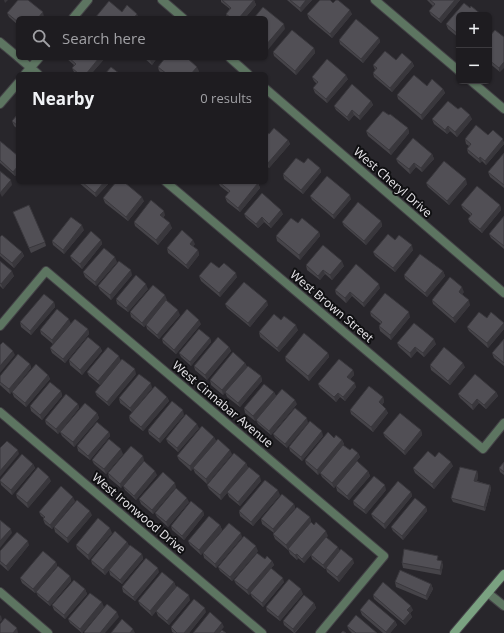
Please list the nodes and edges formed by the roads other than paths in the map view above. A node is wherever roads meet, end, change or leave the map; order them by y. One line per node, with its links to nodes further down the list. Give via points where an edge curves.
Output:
1 (88, 0): 4 (street)
2 (162, 0): 5 (street)
3 (375, 0): 11 (street)
4 (75, 16)
5 (181, 16)
6 (0, 42): 7 (street)
7 (16, 56)
8 (20, 60): 12 (street)
9 (37, 60): 12 (street)
10 (232, 60): 13 (street)
11 (456, 68)
12 (28, 71)
13 (246, 72)
14 (475, 84): 18 (street)
15 (16, 85): 17 (street)
16 (268, 91): 20 (street, West Cheryl Drive)
17 (0, 104)
18 (504, 109)
19 (168, 184): 23 (street, West Brown Street, via 482,449)
20 (504, 293)
21 (0, 326): 30 (street, West Cinnabar Avenue, via 46,271 384,556)
22 (0, 412): 29 (street, West Ironwood Drive)
23 (504, 423)
24 (504, 574): 26 (main road)
25 (0, 592): 28 (street)
26 (488, 593): 27 (street); 31 (main road)
27 (504, 606)
28 (48, 633)
29 (262, 633)
30 (320, 633)
31 (454, 633)

